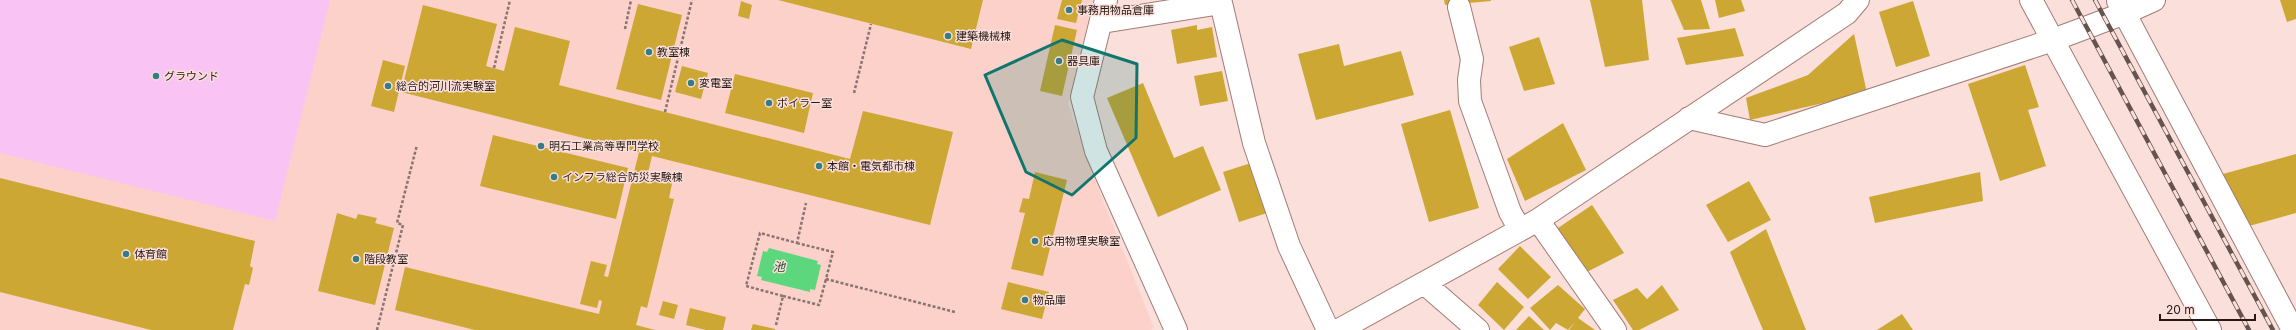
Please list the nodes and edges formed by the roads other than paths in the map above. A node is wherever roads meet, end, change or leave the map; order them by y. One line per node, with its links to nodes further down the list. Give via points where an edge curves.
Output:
1 (1106, 0): 7 (street)
2 (1858, 0): 9 (street, via 1847,13)
3 (2031, 0): 8 (street)
4 (2154, 0): 6 (street)
5 (1459, 7): 10 (street, via 1472,60 1469,80 1470,101 1510,212)
6 (2121, 7): 8 (street); 18 (street)
7 (1102, 22): 12 (street, via 1082,97 1096,151); 13 (street, via 1221,3 1254,144 1289,246)
8 (2053, 40): 9 (street, via 1765,135); 17 (street)
9 (1689, 118): 10 (street)
10 (1529, 225): 11 (street); 16 (street)
11 (1424, 284): 14 (street); 15 (street)
12 (1176, 330)
13 (1328, 330)
14 (1339, 330)
15 (1478, 330)
16 (1615, 330)
17 (2210, 330)
18 (2293, 330)

